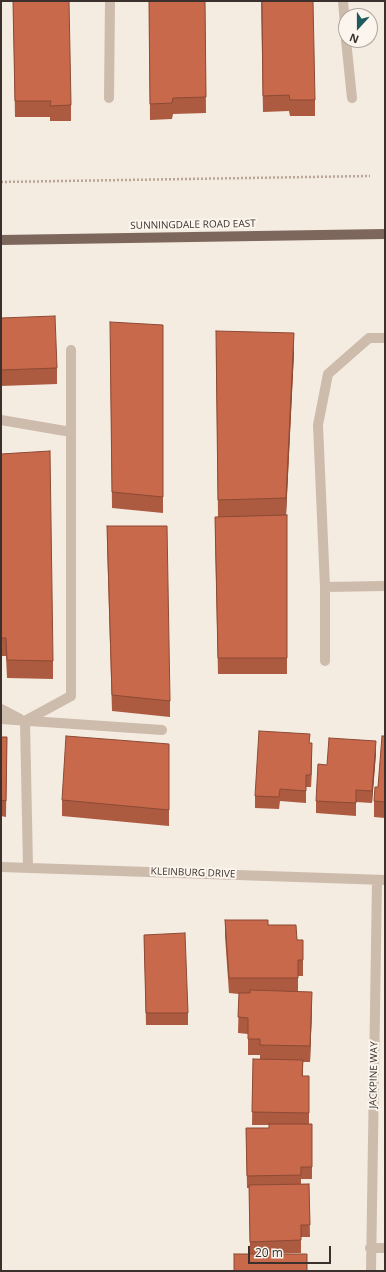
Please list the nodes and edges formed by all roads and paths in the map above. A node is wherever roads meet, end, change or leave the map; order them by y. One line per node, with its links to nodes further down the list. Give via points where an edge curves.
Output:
1 (110, 1): 3 (street)
2 (347, 48): 4 (street)
3 (109, 98)
4 (352, 98)
5 (370, 176): 6 (path)
6 (1, 182)
7 (385, 234): 8 (main road, SUNNINGDALE ROAD EAST)
8 (1, 240)
9 (385, 338): 13 (street, via 369,338 328,374 318,425)
10 (71, 350): 12 (street)
11 (1, 420): 12 (street)
12 (71, 432): 18 (street, via 71,696)
13 (325, 586): 14 (street); 15 (street)
14 (385, 586)
15 (325, 661)
16 (1, 709): 18 (street)
17 (1, 719): 18 (street)
18 (25, 721): 19 (street); 21 (street)
19 (162, 730)
20 (1, 867): 21 (street, KLEINBURG DRIVE)
21 (28, 867): 22 (street, KLEINBURG DRIVE)
22 (381, 880): 23 (street, JACKPINE WAY)
23 (370, 1248): 24 (street); 25 (street, JACKPINE WAY)
24 (385, 1248)
25 (371, 1271)

